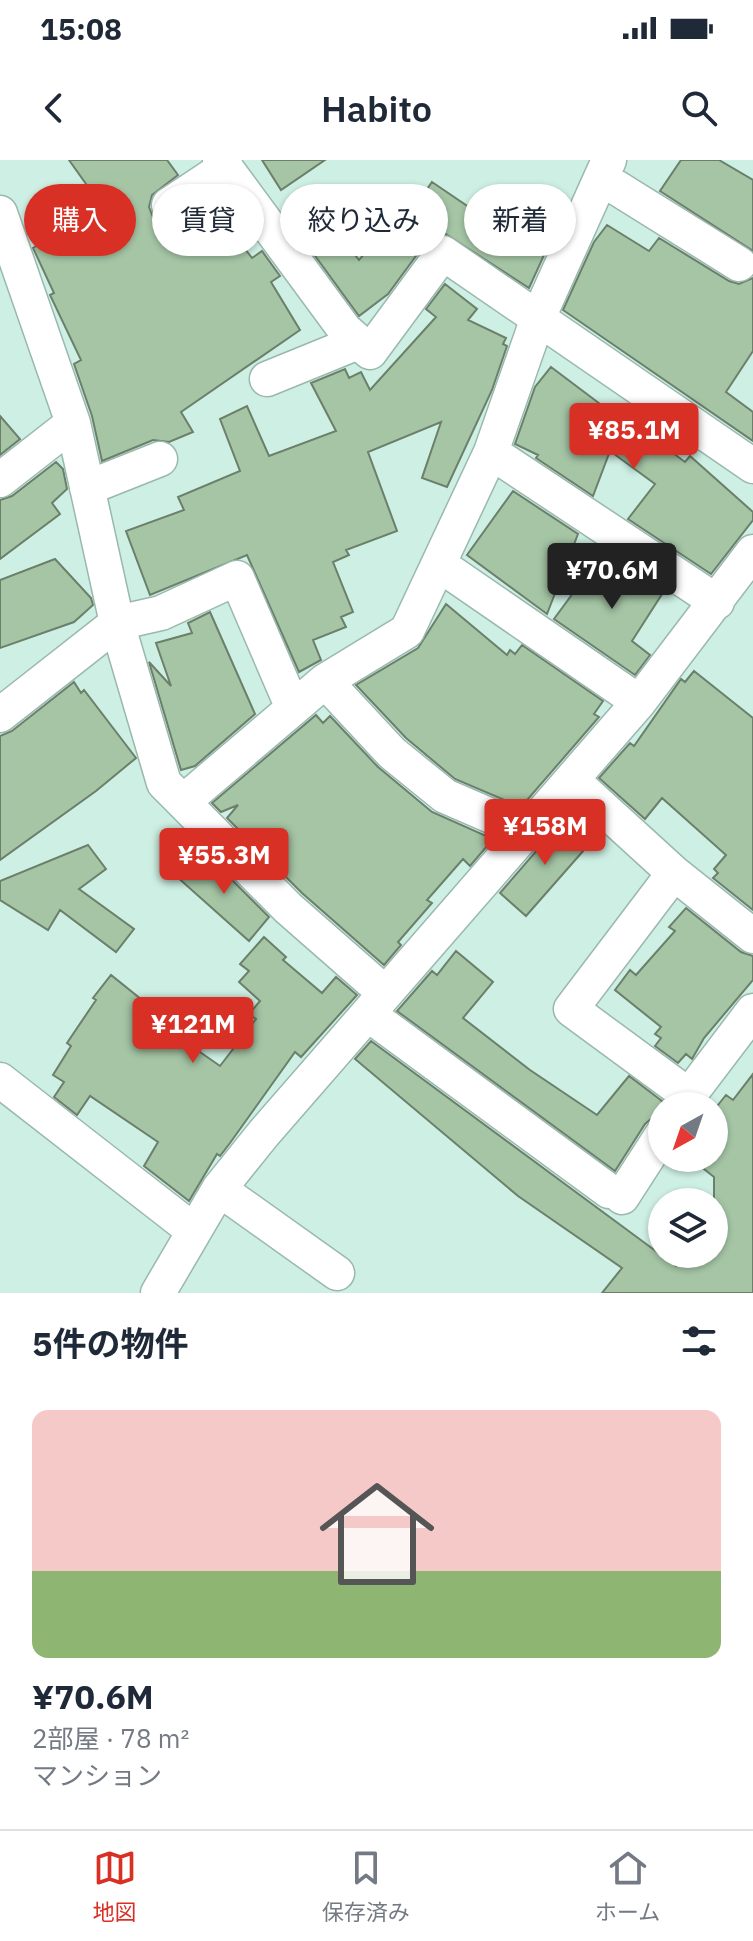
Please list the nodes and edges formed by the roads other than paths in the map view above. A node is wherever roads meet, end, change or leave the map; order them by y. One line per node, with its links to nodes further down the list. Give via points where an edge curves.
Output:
1 (223, 164): 3 (street); 7 (street)
2 (605, 169): 5 (street); 6 (street)
3 (197, 184)
4 (0, 213): 9 (street)
5 (739, 264)
6 (538, 318): 7 (street, via 443,253 370,352); 10 (street); 12 (street)
7 (358, 342): 8 (street)
8 (267, 379)
9 (73, 423): 13 (street); 14 (street)
10 (491, 452): 16 (street); 17 (street)
11 (160, 459): 14 (street)
12 (753, 466)
13 (0, 480)
14 (87, 488): 18 (street)
15 (753, 552): 17 (street)
16 (440, 565): 19 (street, via 407,631); 20 (street)
17 (717, 602): 20 (street)
18 (117, 623): 21 (street, via 161,613 237,578); 22 (street); 24 (street, via 164,783)
19 (325, 681): 21 (street); 25 (street, via 392,753 445,796)
20 (639, 702): 23 (street)
21 (292, 706): 24 (street)
22 (0, 715)
23 (572, 780): 25 (street); 26 (street)
24 (183, 802): 28 (street)
25 (528, 832): 28 (street)
26 (674, 873): 27 (street); 31 (street, via 571,1009)
27 (753, 936)
28 (377, 1004): 33 (street, via 615,1194); 34 (street)
29 (753, 1011): 32 (street)
30 (0, 1080): 35 (street)
31 (674, 1092)
32 (690, 1092)
33 (648, 1153)
34 (219, 1189): 35 (street); 36 (street)
35 (194, 1231): 37 (street)
36 (337, 1273)
37 (158, 1293)

